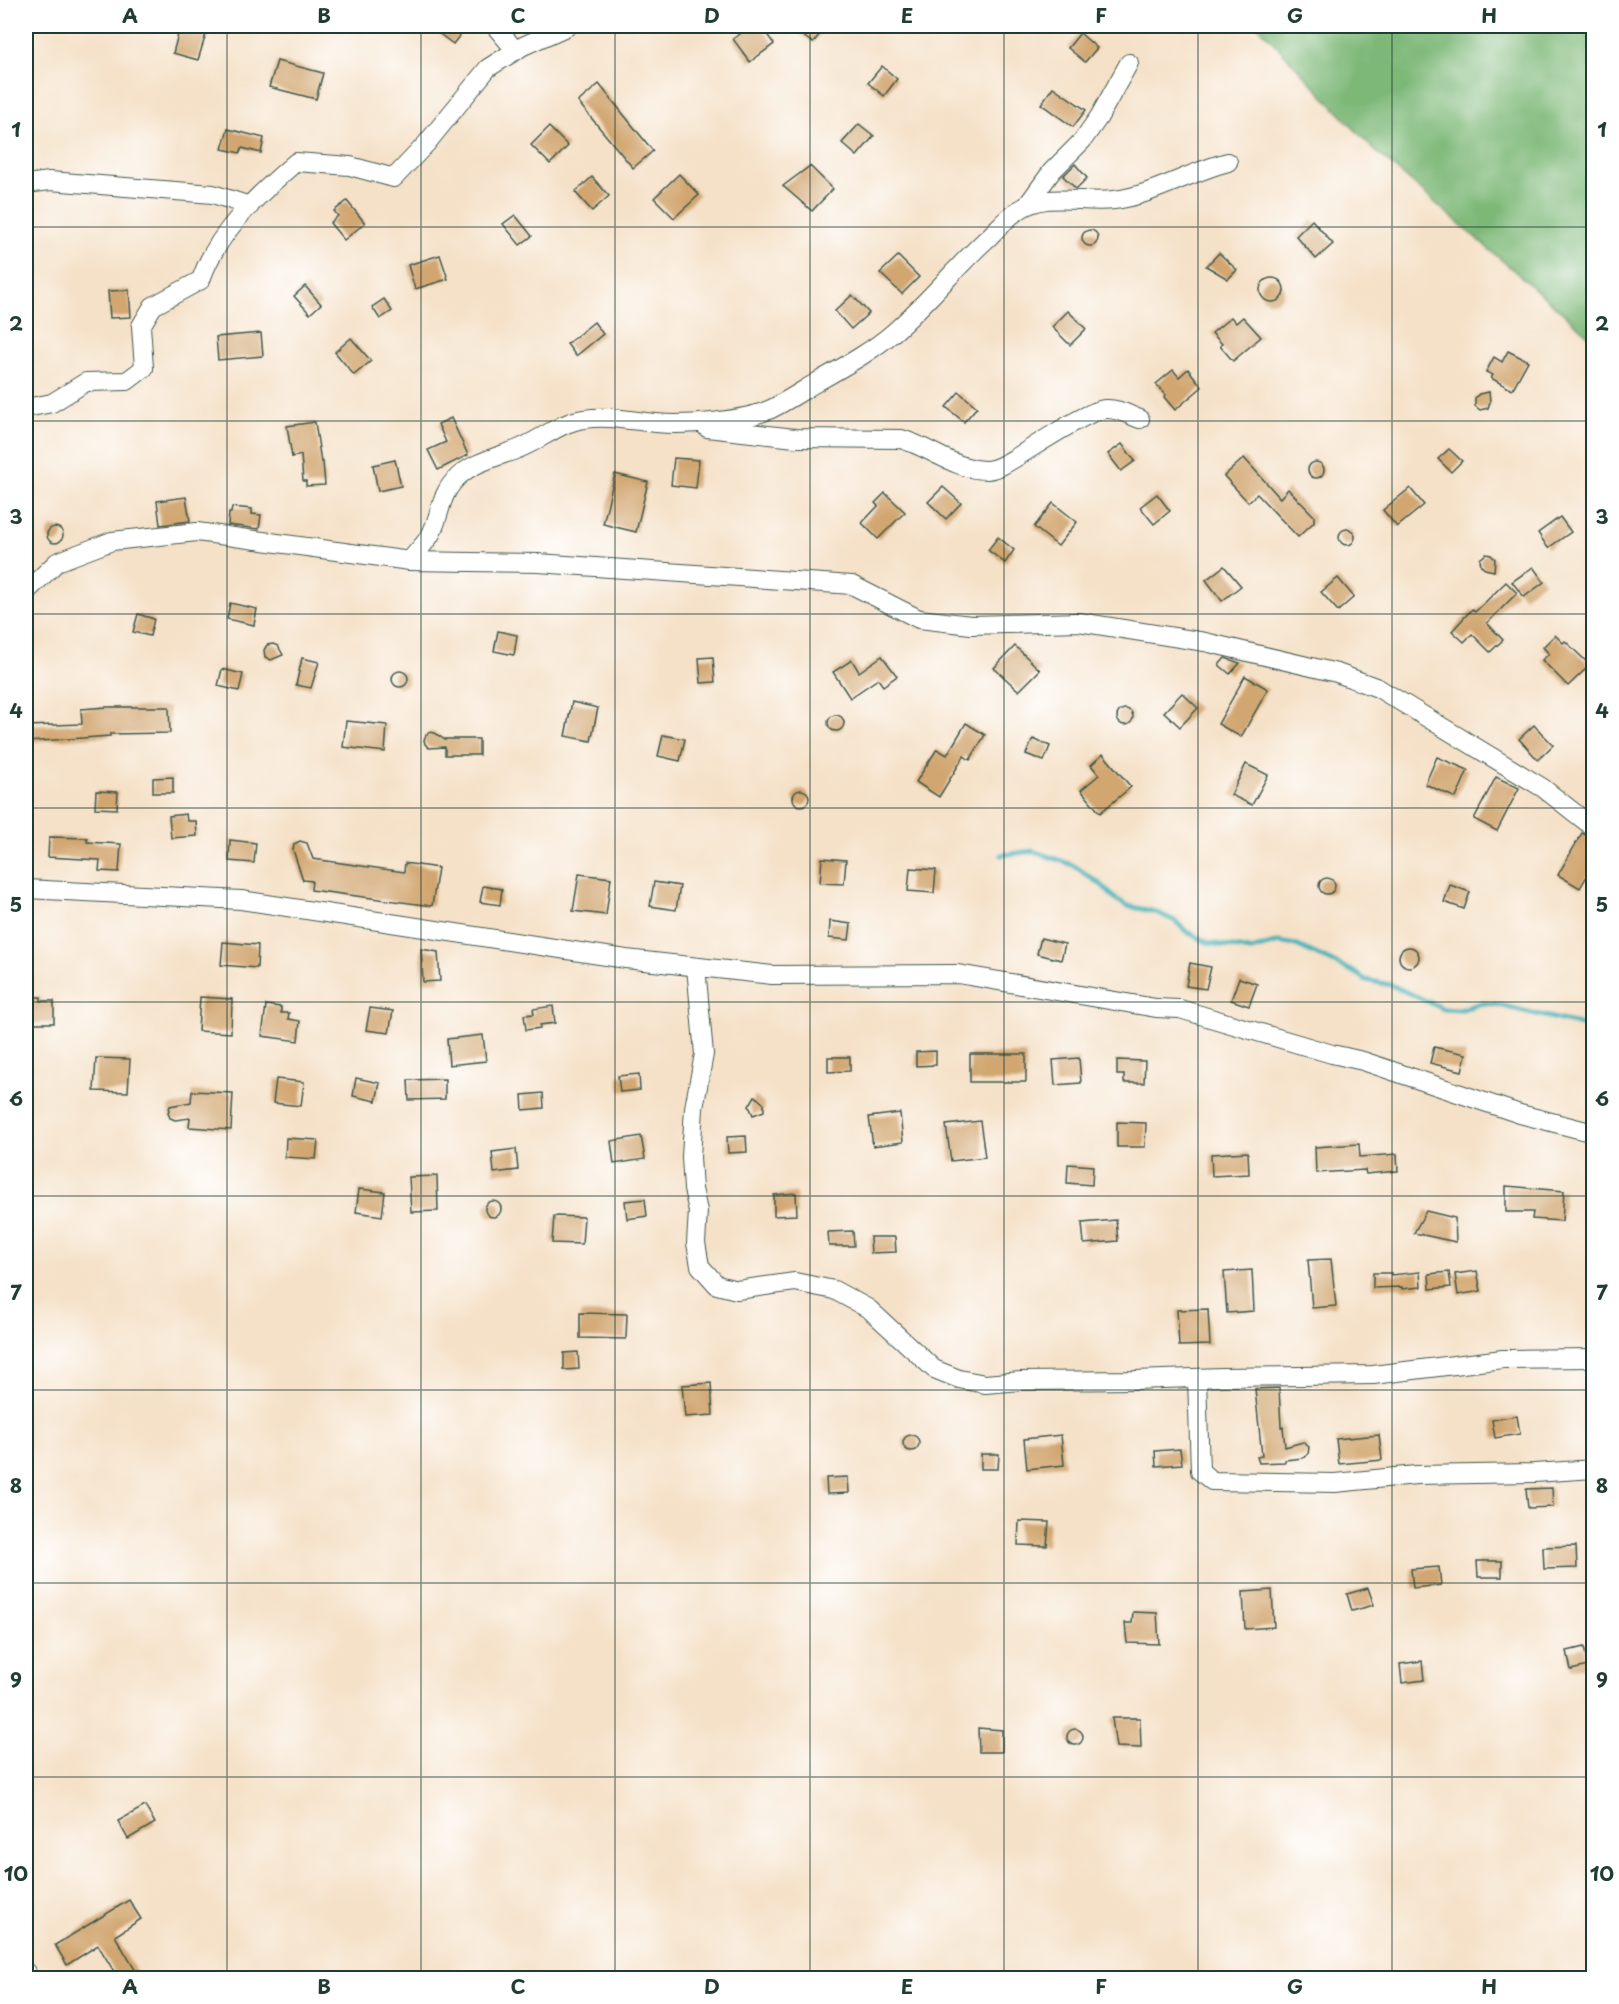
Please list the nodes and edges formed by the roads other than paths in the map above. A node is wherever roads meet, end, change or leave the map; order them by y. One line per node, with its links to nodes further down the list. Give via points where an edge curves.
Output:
1 (495, 26): 3 (street)
2 (568, 26): 3 (street)
3 (516, 51): 8 (street, via 488,68 394,178 350,166 296,162)
4 (1129, 63): 7 (street, via 1082,141 1052,171)
5 (1228, 162): 7 (street, via 1169,185 1111,201)
6 (26, 184): 8 (street, via 50,181 213,194)
7 (1028, 204): 11 (street, via 969,255 894,332 872,348 769,410)
8 (250, 206): 9 (street, via 207,262 201,280 153,306 141,326 144,368 127,381 86,382 52,403)
9 (26, 408)
10 (1140, 419): 11 (street, via 1103,409 988,470 952,462 901,439 764,436)
11 (688, 424): 12 (street, via 607,417 583,419 470,468 445,493 431,534)
12 (410, 561): 13 (street, via 197,532 112,541 57,562); 14 (street, via 538,563 852,585 919,619 971,625 1079,622 1216,645 1337,673 1378,688 1543,788)
13 (26, 591)
14 (1593, 828)
15 (26, 889): 16 (street, via 241,900)
16 (696, 967): 17 (street, via 772,975 958,974 1180,1009); 19 (street, via 704,1054 694,1108 691,1157 698,1211 696,1243 700,1266 717,1285 737,1290 795,1282 834,1290 869,1309 934,1369 959,1379 986,1384)
17 (1593, 1133)
18 (1593, 1358): 19 (street, via 1503,1359 1373,1375)
19 (1197, 1378): 20 (street, via 1200,1471 1212,1481 1335,1483 1416,1475)
20 (1593, 1469)
21 (26, 1971): 22 (street)
22 (29, 1978)

